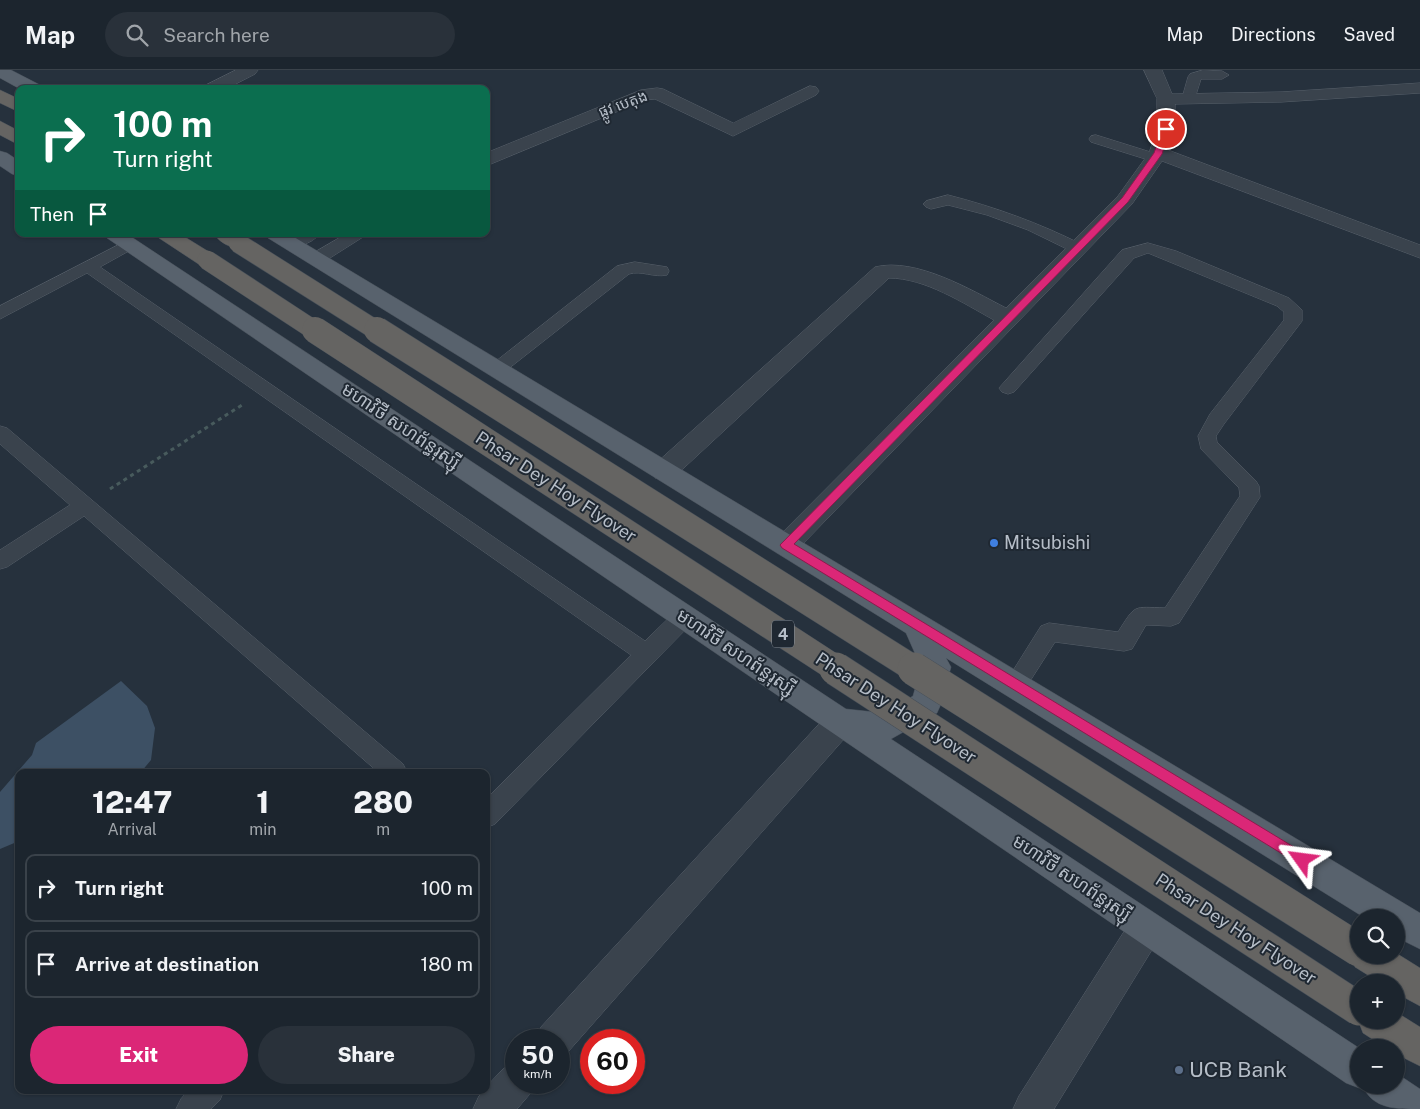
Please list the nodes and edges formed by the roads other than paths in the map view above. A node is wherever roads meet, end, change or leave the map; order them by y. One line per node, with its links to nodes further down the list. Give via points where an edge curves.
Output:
1 (249, 70): 6 (street)
2 (1152, 70): 10 (street)
3 (0, 71): 5 (main road)
4 (1222, 75): 11 (lane, via 1195,77)
5 (26, 85)
6 (220, 85)
7 (1420, 88): 11 (street, via 1281,97)
8 (810, 91): 18 (street, ផ្លូវ បេតុង, via 733,130 657,93 641,95)
9 (0, 96): 12 (highway)
10 (1166, 98): 11 (street); 16 (street, via 1166,129)
11 (1189, 98)
12 (15, 105)
13 (0, 127): 14 (highway)
14 (15, 136)
15 (1096, 139): 16 (lane)
16 (1156, 156): 26 (street, via 1125,200); 27 (street)
17 (0, 157): 19 (main road)
18 (490, 158)
19 (15, 167)
20 (931, 204): 26 (lane, via 948,200 992,212 1034,227)
21 (171, 237): 51 (highway, Phsar Dey Hoy Flyover / 4, bridge)
22 (334, 237): 25 (lane)
23 (231, 238): 48 (highway, Phsar Dey Hoy Flyover / 4, bridge)
24 (122, 239): 28 (lane); 39 (main road, មហាវិថី សហព័ន្ធរុស្ស៊ី)
25 (297, 242): 32 (main road)
26 (1077, 248): 31 (street)
27 (1420, 252)
28 (88, 266): 30 (lane); 41 (lane)
29 (661, 271): 32 (lane, via 635,267 623,270)
30 (0, 313)
31 (1009, 318): 35 (street, via 903,271 883,272); 37 (street)
32 (497, 369): 35 (main road)
33 (1008, 388): 42 (lane, via 1128,254 1148,248 1283,302 1293,310 1293,321 1207,436 1208,444 1249,486 1250,496 1171,617 1140,616 1124,642 1049,632)
34 (0, 433): 36 (lane)
35 (664, 471): 37 (main road)
36 (84, 506): 38 (lane); 44 (lane)
37 (786, 545): 40 (main road)
38 (0, 561)
39 (684, 617): 41 (lane); 43 (main road, មហាវិថី សហព័ន្ធរុស្ស៊ី)
40 (916, 625): 42 (main road); 43 (main road, via 936,667 926,704 887,727)
41 (648, 655): 45 (lane)
42 (1015, 685): 47 (main road)
43 (840, 722): 46 (main road, មហាវិថី សហព័ន្ធរុស្ស៊ី); 52 (street)
44 (391, 769)
45 (490, 812)
46 (1146, 928): 55 (main road, មហាវិថី សហព័ន្ធរុស្ស៊ី); 61 (street)
47 (1420, 932)
48 (1350, 944)
49 (1381, 964): 50 (highway)
50 (1420, 988)
51 (1350, 1003)
52 (564, 1029)
53 (1390, 1029): 54 (highway)
54 (1420, 1048)
55 (1350, 1064)
56 (206, 1094): 59 (lane)
57 (505, 1094): 60 (street)
58 (1394, 1094): 62 (main road)
59 (191, 1109)
60 (492, 1109)
61 (1032, 1109)
62 (1416, 1109)

